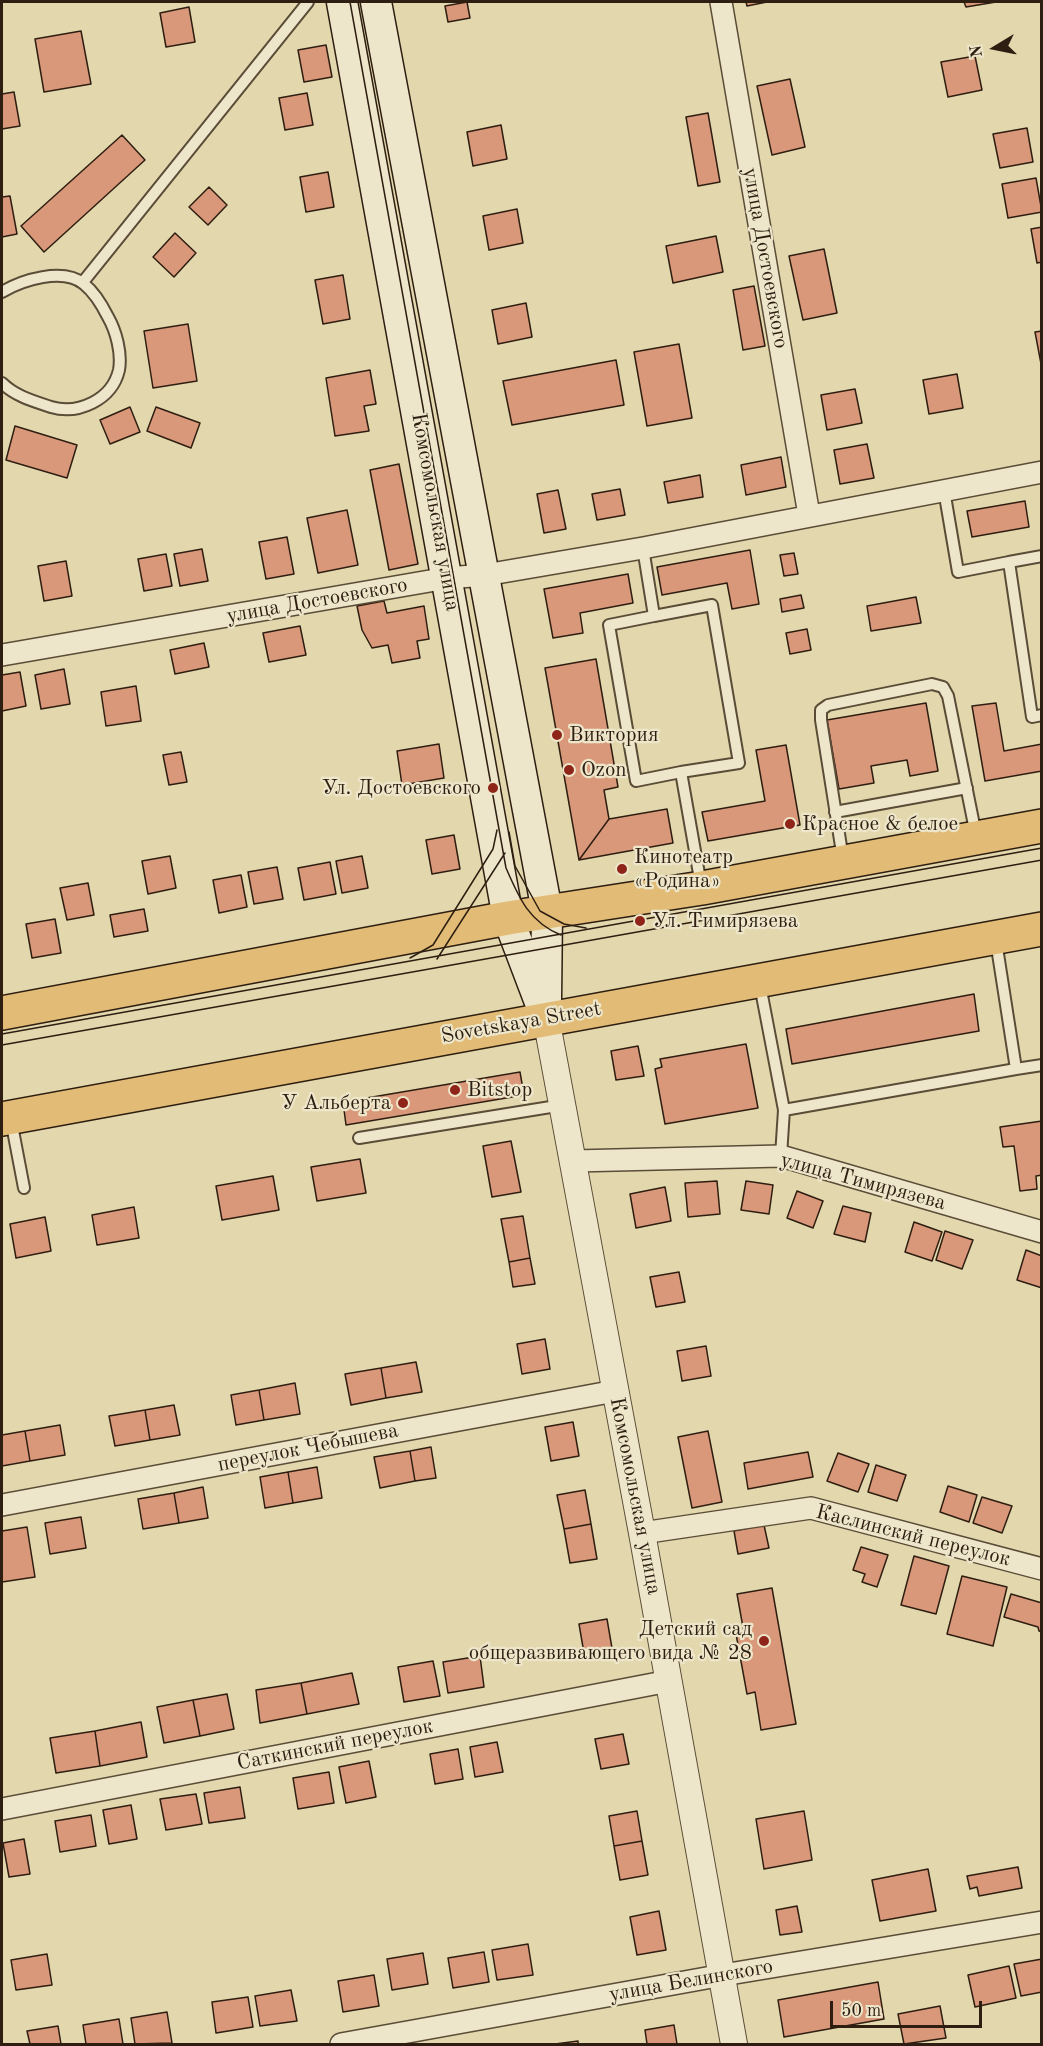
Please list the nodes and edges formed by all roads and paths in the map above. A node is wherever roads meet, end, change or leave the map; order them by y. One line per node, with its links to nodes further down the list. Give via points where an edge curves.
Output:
1 (308, 2): 5 (lane)
2 (342, 2): 15 (main road, Комсомольская улица)
3 (376, 2): 14 (main road, Комсомольская улица)
4 (721, 2): 10 (street, улица Достоевского)
5 (83, 282): 6 (lane, via 61,276 36,278); 7 (lane, via 112,324 119,349 119,370 110,389 78,409 61,410 29,400)
6 (2, 291)
7 (2, 384)
8 (1041, 472): 9 (street, улица Достоевского)
9 (944, 490): 10 (street, улица Достоевского); 13 (lane, via 958,572)
10 (809, 515): 11 (street, улица Достоевского)
11 (643, 548): 14 (street, улица Достоевского); 16 (lane)
12 (1041, 556): 13 (lane)
13 (1009, 562): 18 (lane, via 1032,717)
14 (484, 576): 15 (street, улица Достоевского); 26 (main road, Комсомольская улица)
15 (447, 578): 17 (street, улица Достоевского); 27 (main road, Комсомольская улица)
16 (654, 616): 19 (lane, via 609,625 636,781); 19 (lane, via 712,605 739,763)
17 (2, 656)
18 (1041, 715)
19 (681, 772): 25 (lane)
20 (967, 789): 21 (lane); 21 (lane, via 948,696 943,687 932,684 828,705 821,710); 23 (lane)
21 (835, 812): 24 (lane)
22 (1041, 826): 23 (main road)
23 (976, 838): 24 (main road)
24 (843, 863): 25 (main road)
25 (702, 888): 26 (main road)
26 (547, 911): 27 (main road); 32 (main road, Комсомольская улица)
27 (508, 918): 31 (main road); 32 (main road, Комсомольская улица)
28 (1041, 929): 29 (main road, Sovetskaya Street)
29 (996, 937): 30 (main road, Sovetskaya Street); 34 (lane)
30 (759, 980): 32 (main road, Sovetskaya Street); 36 (lane)
31 (2, 1013)
32 (546, 1018): 35 (street, Комсомольская улица); 37 (main road, Sovetskaya Street)
33 (1041, 1065): 34 (lane)
34 (1016, 1070): 36 (lane)
35 (563, 1105): 38 (lane); 40 (street, Комсомольская улица)
36 (784, 1110): 39 (lane)
37 (6, 1118): 41 (lane)
38 (359, 1138)
39 (781, 1156): 40 (street, улица Тимирязева); 42 (street, улица Тимирязева)
40 (574, 1161): 43 (street, Комсомольская улица)
41 (24, 1188)
42 (1041, 1232)
43 (615, 1391): 44 (street, переулок Чебышева); 45 (street, Комсомольская улица)
44 (2, 1505)
45 (642, 1533): 46 (street, Каслинский переулок, via 812,1508); 47 (street, Комсомольская улица)
46 (1041, 1569)
47 (669, 1681): 48 (street, Саткинский переулок); 50 (street, Комсомольская улица)
48 (2, 1809)
49 (1041, 1922): 50 (street, улица Белинского)
50 (723, 1975): 51 (street, улица Белинского); 52 (street, Комсомольская улица)
51 (341, 2044)
52 (735, 2044)

